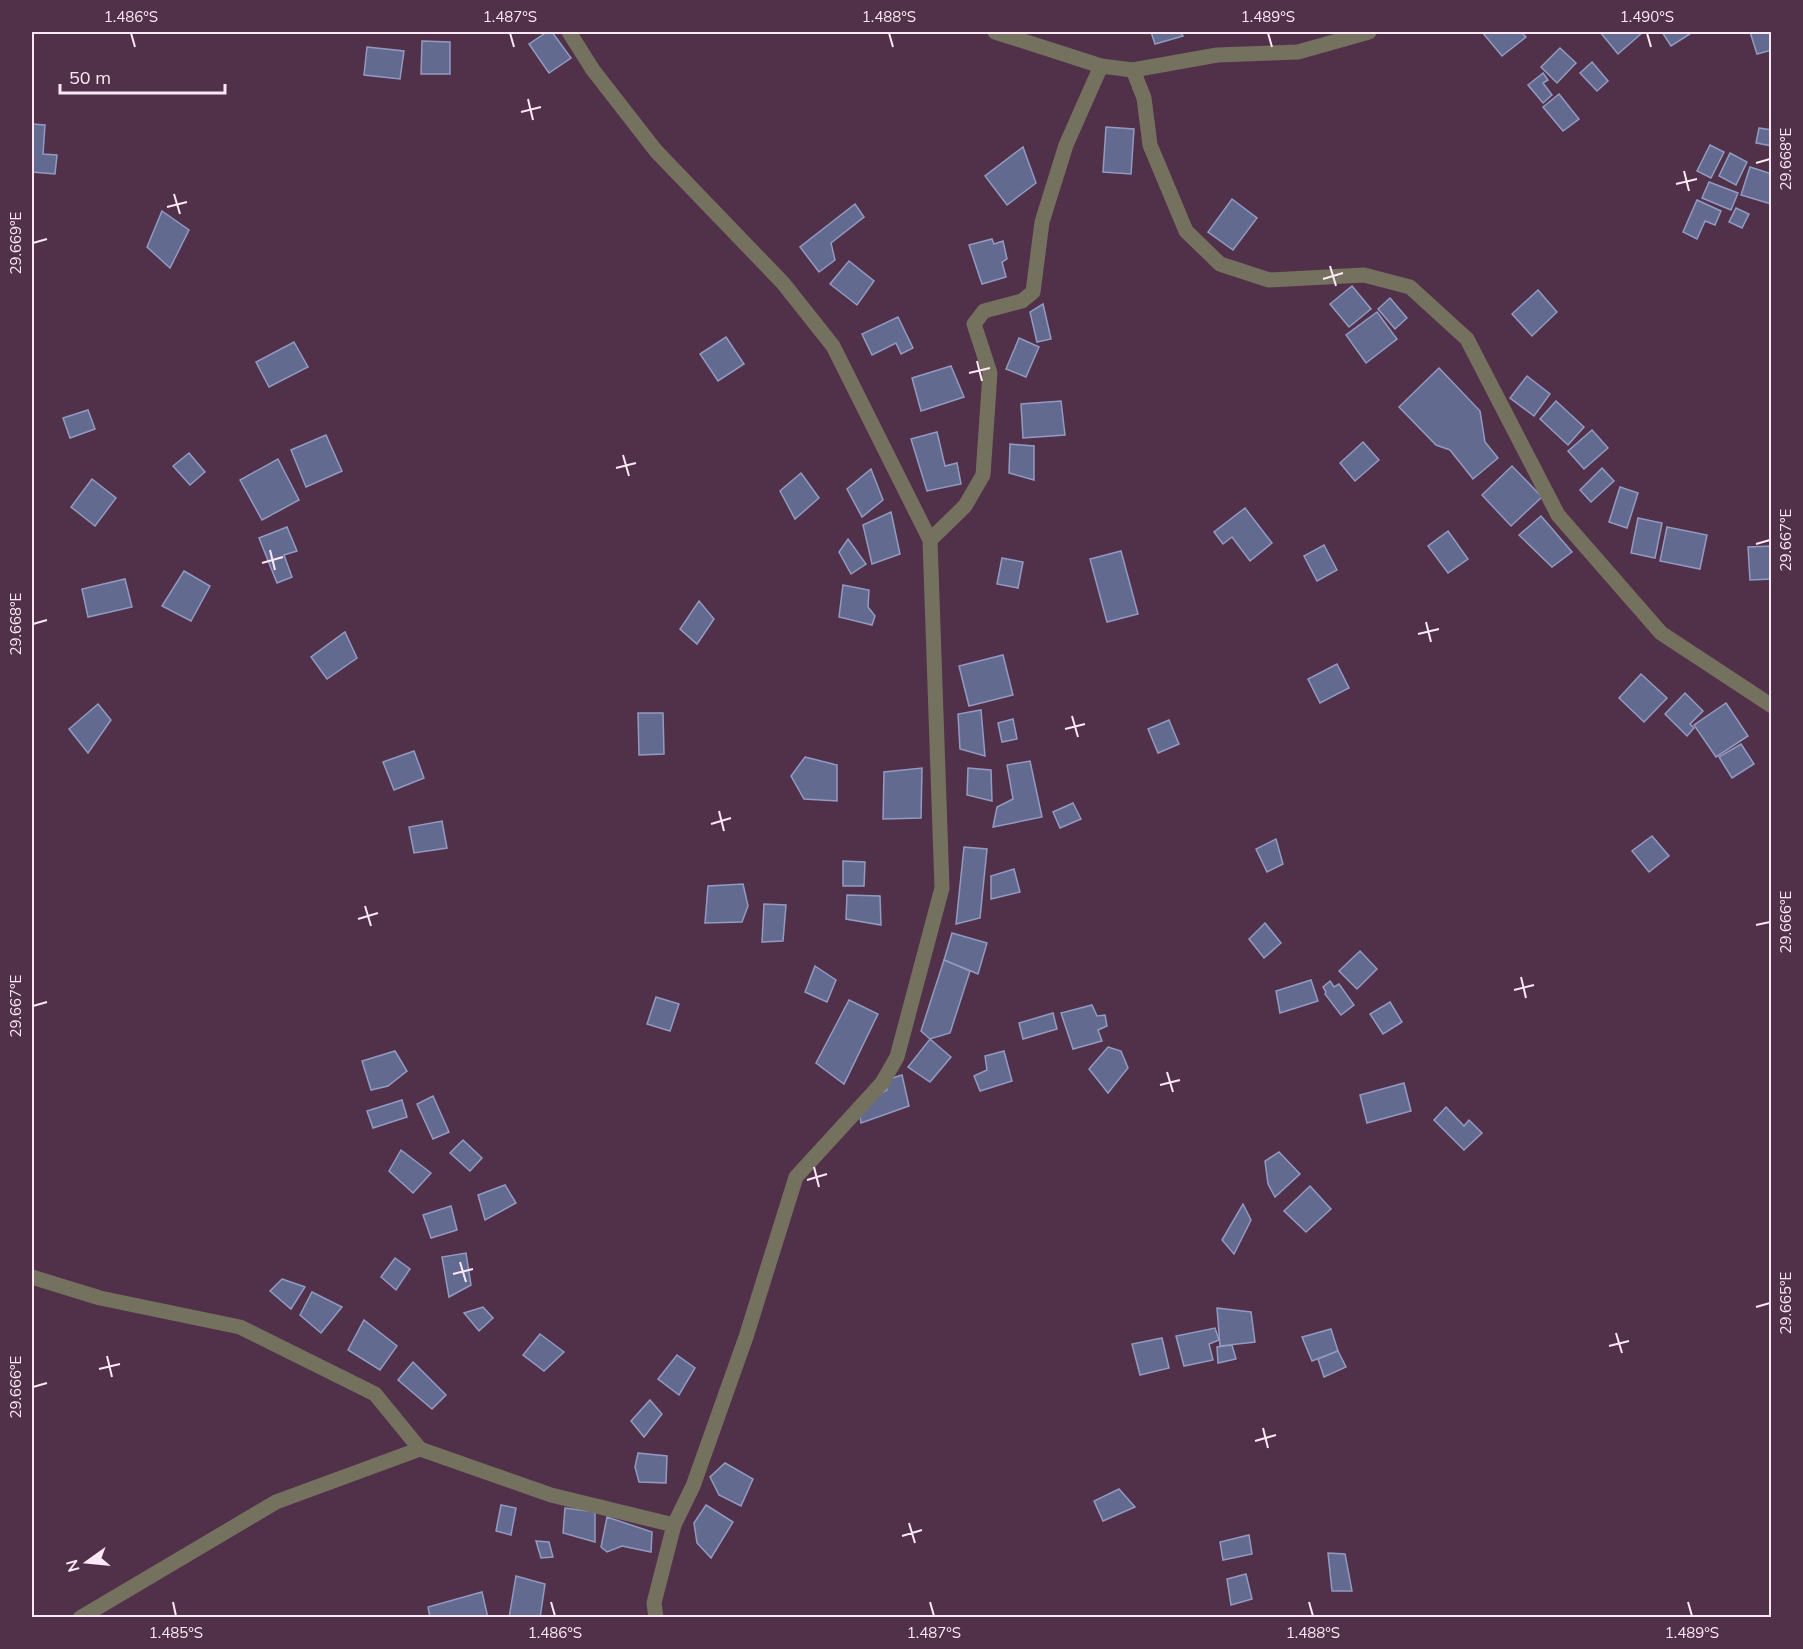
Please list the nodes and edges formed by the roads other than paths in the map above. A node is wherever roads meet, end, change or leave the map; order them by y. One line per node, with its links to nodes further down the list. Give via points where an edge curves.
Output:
1 (569, 32): 6 (street, via 593,70 656,151 783,283 833,346)
2 (995, 32): 4 (street)
3 (1369, 32): 5 (street, via 1299,52 1217,55)
4 (1101, 66): 5 (street); 6 (street, via 1066,145 1042,222 1033,292 1022,301 984,311 975,324 990,373 983,475 965,506)
5 (1133, 70): 7 (street, via 1144,98 1150,144 1186,231 1220,264 1269,280 1364,275 1410,286 1467,339 1558,515 1661,633)
6 (930, 540): 10 (street, via 942,888 897,1057 882,1083 796,1176 746,1337 693,1486)
7 (1772, 706)
8 (32, 1277): 9 (street, via 100,1298 240,1327 375,1394)
9 (420, 1449): 10 (street, via 551,1495); 11 (street, via 276,1502)
10 (674, 1525): 12 (street, via 654,1604)
11 (80, 1617)
12 (656, 1617)

